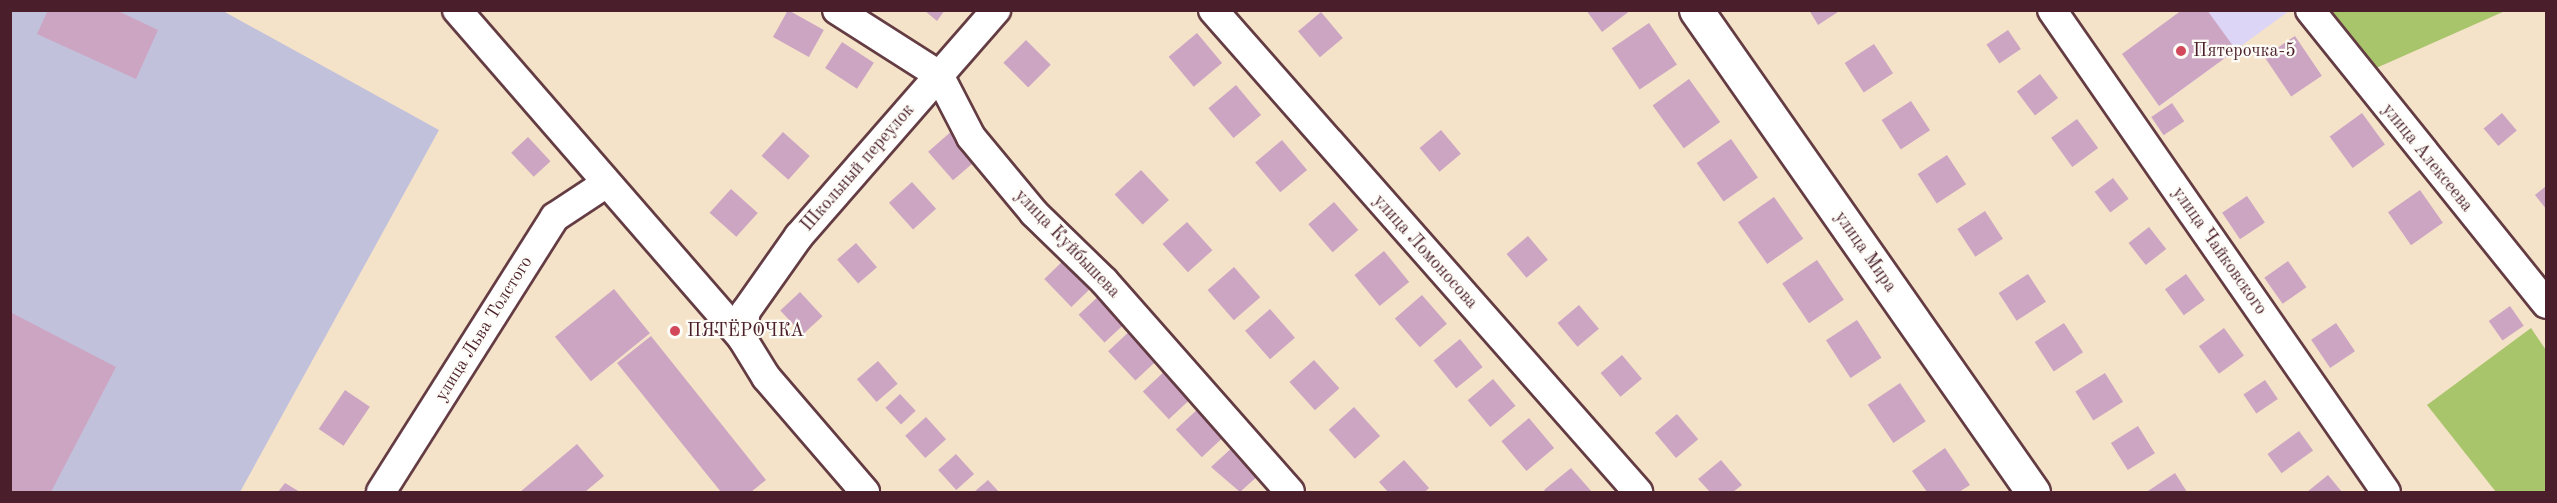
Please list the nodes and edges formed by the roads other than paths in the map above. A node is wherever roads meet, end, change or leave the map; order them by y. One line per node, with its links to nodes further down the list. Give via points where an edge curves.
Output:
1 (457, 10): 9 (street)
2 (837, 10): 8 (street)
3 (996, 10): 8 (street, Школьный переулок)
4 (1213, 10): 15 (street, улица Ломоносова)
5 (1696, 10): 16 (main road, улица Мира)
6 (2052, 10): 17 (street, улица Чайковского)
7 (2310, 10): 10 (street, улица Алексеева)
8 (939, 75): 11 (street, Школьный переулок, via 799,236 746,311); 14 (street, улица Куйбышева, via 971,137 1034,213 1104,281)
9 (605, 184): 11 (street); 12 (street, улица Льва Толстого, via 555,217)
10 (2547, 304)
11 (742, 338): 13 (street, via 766,377)
12 (381, 492)
13 (864, 492)
14 (1290, 492)
15 (1638, 492)
16 (2034, 492)
17 (2386, 492)

